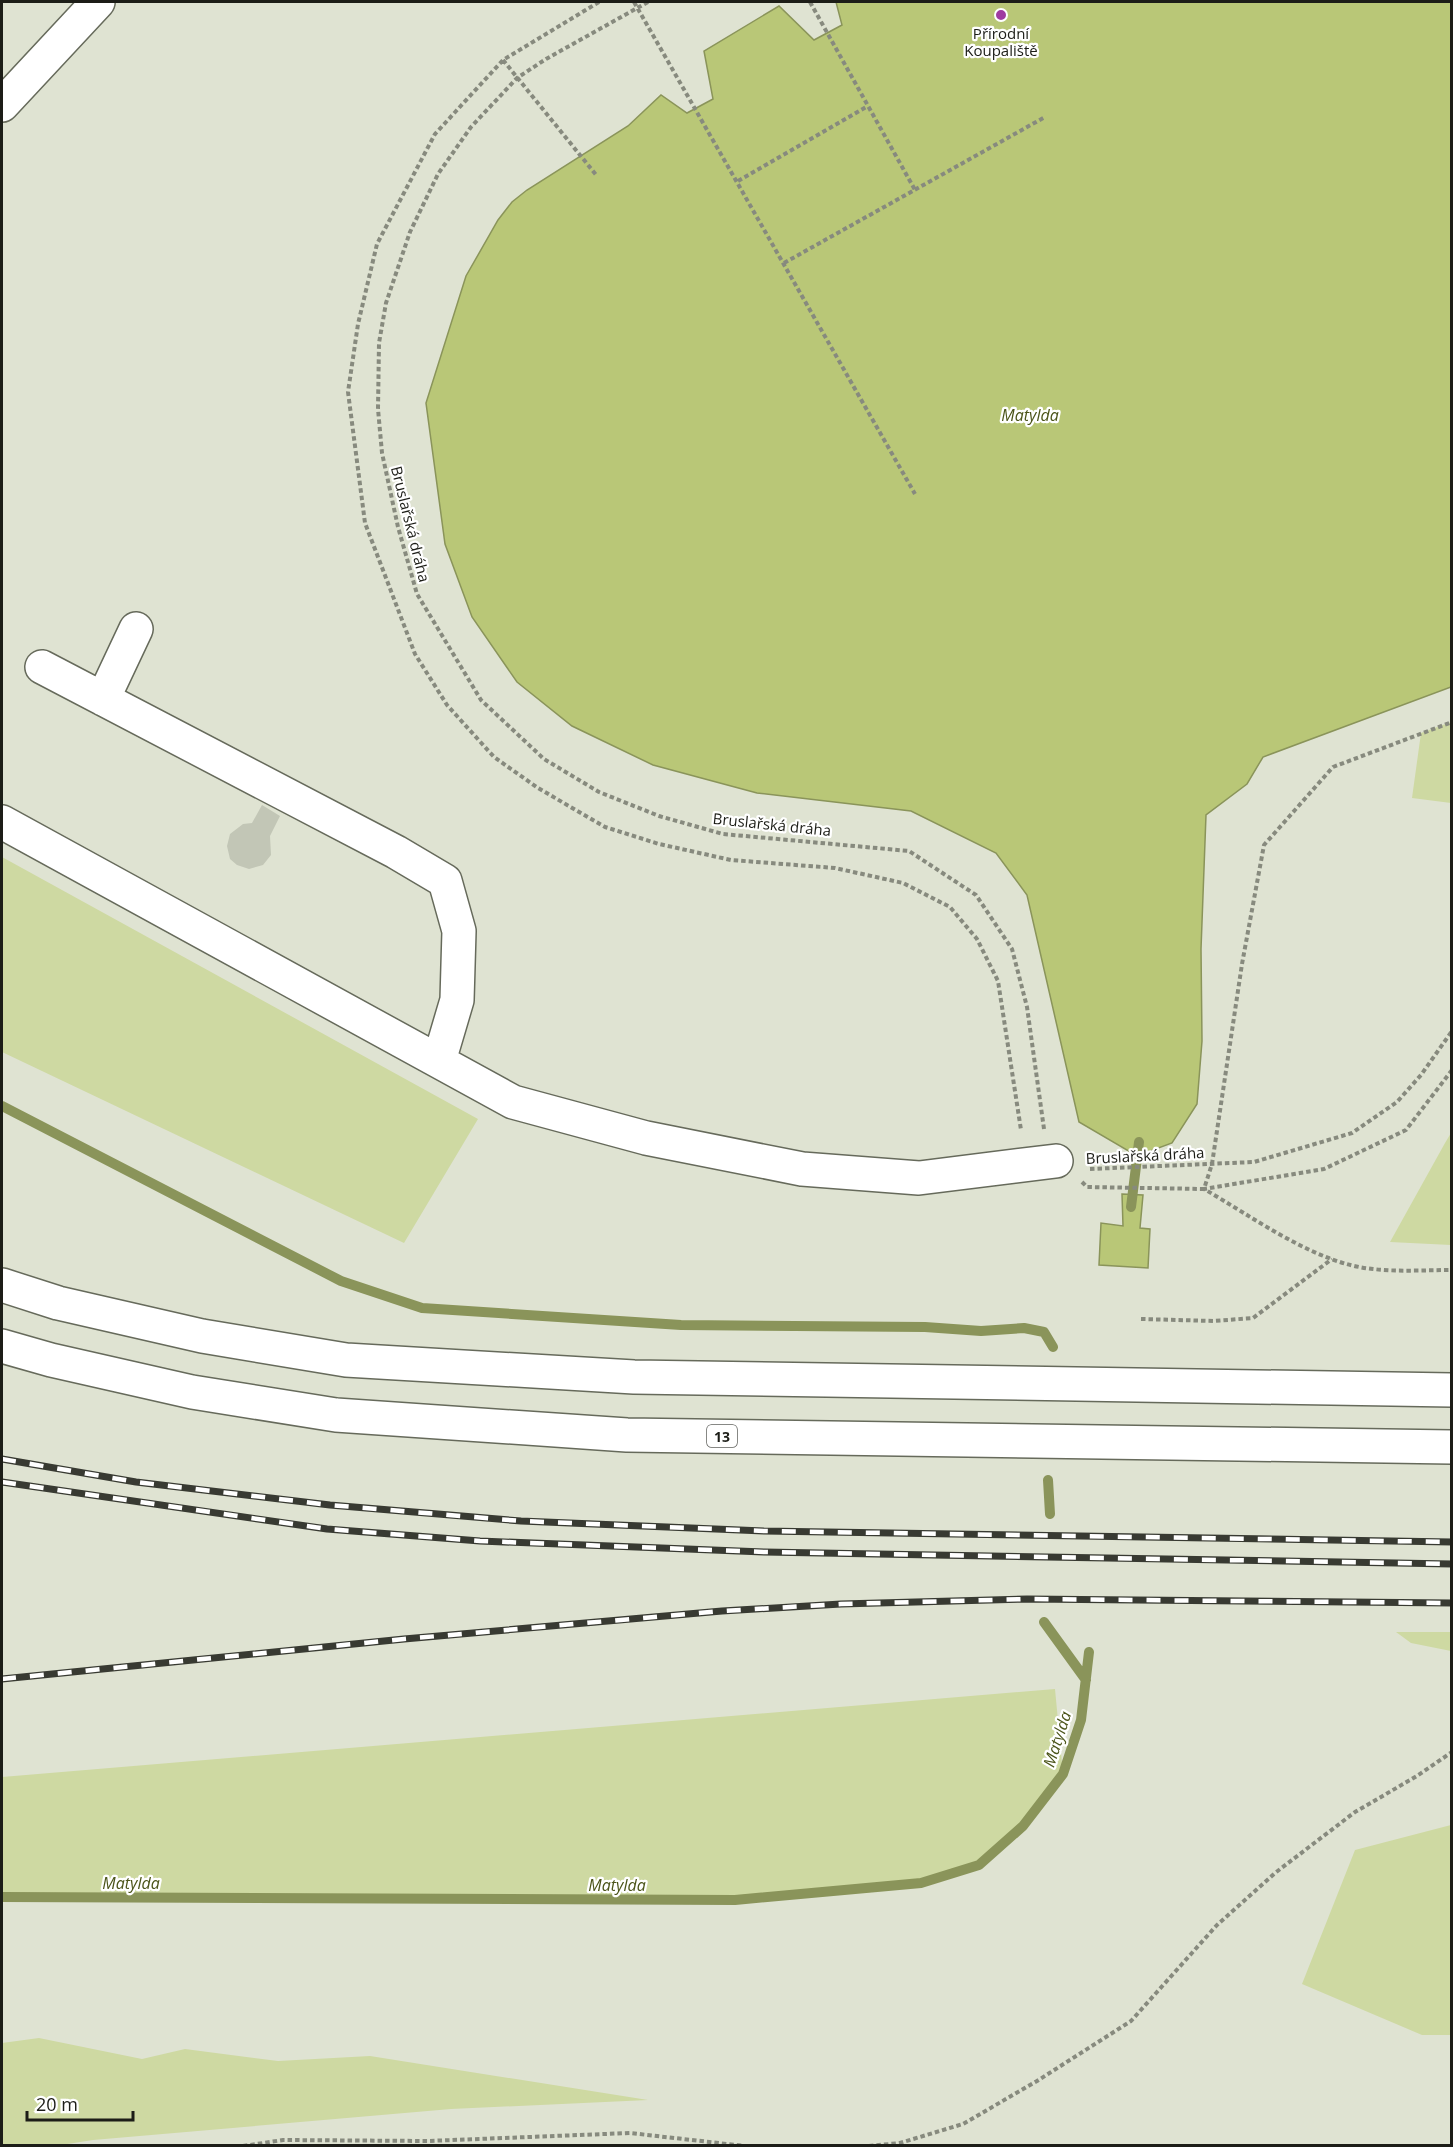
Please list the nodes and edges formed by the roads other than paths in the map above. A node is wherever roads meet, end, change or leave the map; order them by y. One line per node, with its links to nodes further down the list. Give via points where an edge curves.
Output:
1 (98, 2): 2 (main road)
2 (2, 105)
3 (136, 629): 5 (main road)
4 (42, 667): 5 (main road)
5 (103, 699): 7 (main road, via 445,881 459,943 457,1000)
6 (2, 822): 7 (main road)
7 (439, 1061): 8 (main road, via 513,1102 646,1138 802,1170 918,1178)
8 (1041, 1162)
9 (2, 1285): 11 (main road, via 58,1303 202,1336 346,1360 634,1377)
10 (2, 1346): 12 (main road, 13, via 192,1392 336,1415 627,1435)
11 (1452, 1390)
12 (1452, 1447)

